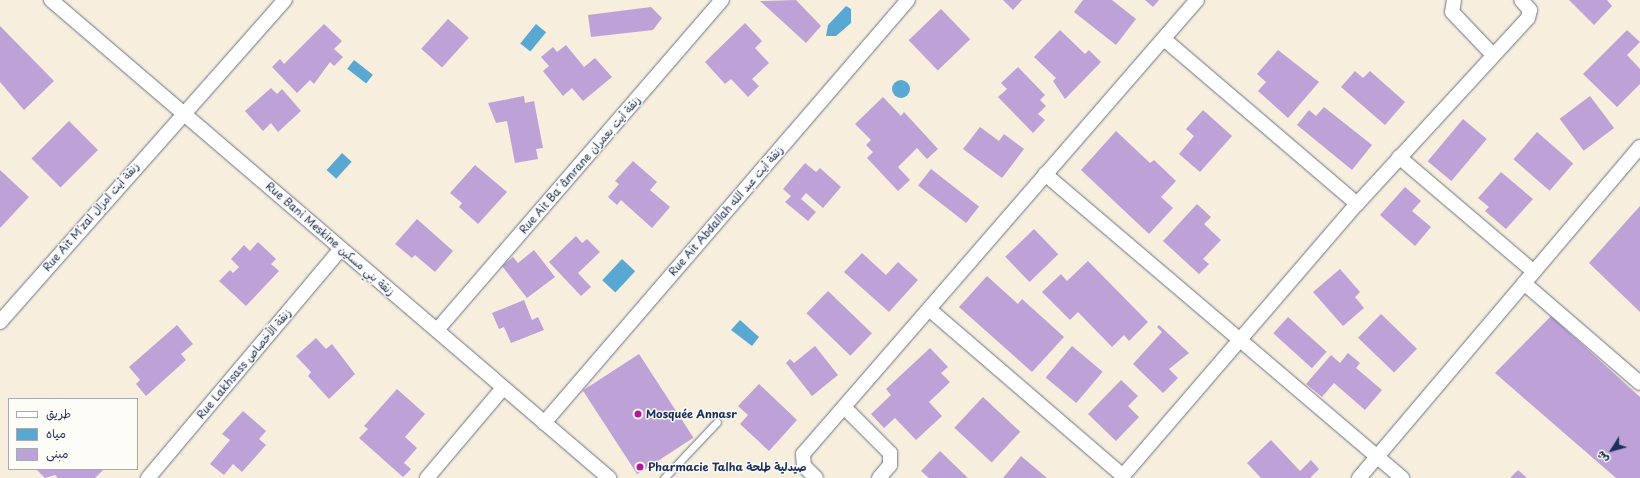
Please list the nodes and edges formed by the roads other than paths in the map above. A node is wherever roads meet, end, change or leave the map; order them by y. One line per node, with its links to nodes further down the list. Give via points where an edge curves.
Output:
1 (51, 0): 10 (street, Rue Bani Meskine زنقة بني مسكين)
2 (285, 0): 10 (street, Rue Ait M'zal زنقة أيت امزال)
3 (722, 0): 20 (street, Rue Ait Ba´âmrane زنقة أيت بعمران)
4 (1197, 0): 8 (street)
5 (1454, 0): 9 (street, via 1452,12)
6 (1521, 0): 9 (street, via 1530,10 1528,18)
7 (902, 2): 26 (street, Rue Ait Abdallah زنقة أيت عبد الله)
8 (1164, 39): 13 (street); 14 (street)
9 (1493, 54): 12 (street)
10 (182, 112): 15 (street, Rue Bani Meskine زنقة بني مسكين); 19 (street, Rue Ait M'zal زنقة أيت امزال)
11 (1640, 147): 16 (street)
12 (1399, 157): 14 (street); 16 (street)
13 (1045, 174): 18 (street); 21 (street)
14 (1357, 204): 21 (street)
15 (341, 250): 20 (street, Rue Bani Meskine زنقة بني مسكين); 29 (street, Rue Lakhsass زنقة الأخصاص)
16 (1534, 272): 17 (street)
17 (1524, 283): 22 (street); 27 (street)
18 (929, 309): 24 (street); 28 (street)
19 (0, 322)
20 (437, 330): 23 (street, Rue Bani Meskine زنقة بني مسكين)
21 (1239, 343): 27 (street); 28 (street)
22 (1640, 383)
23 (503, 388): 26 (street, Rue Bani Meskine زنقة بني مسكين); 30 (street)
24 (846, 408): 33 (street, via 803,454 804,466); 34 (street, via 888,449 890,465)
25 (718, 422): 32 (lane)
26 (544, 423): 31 (street, Rue Bani Meskine زنقة بني مسكين)
27 (1378, 456): 35 (street); 36 (street)
28 (1122, 477)
29 (148, 478)
30 (427, 478)
31 (609, 478)
32 (664, 478)
33 (816, 478)
34 (879, 478)
35 (1359, 478)
36 (1402, 478)

